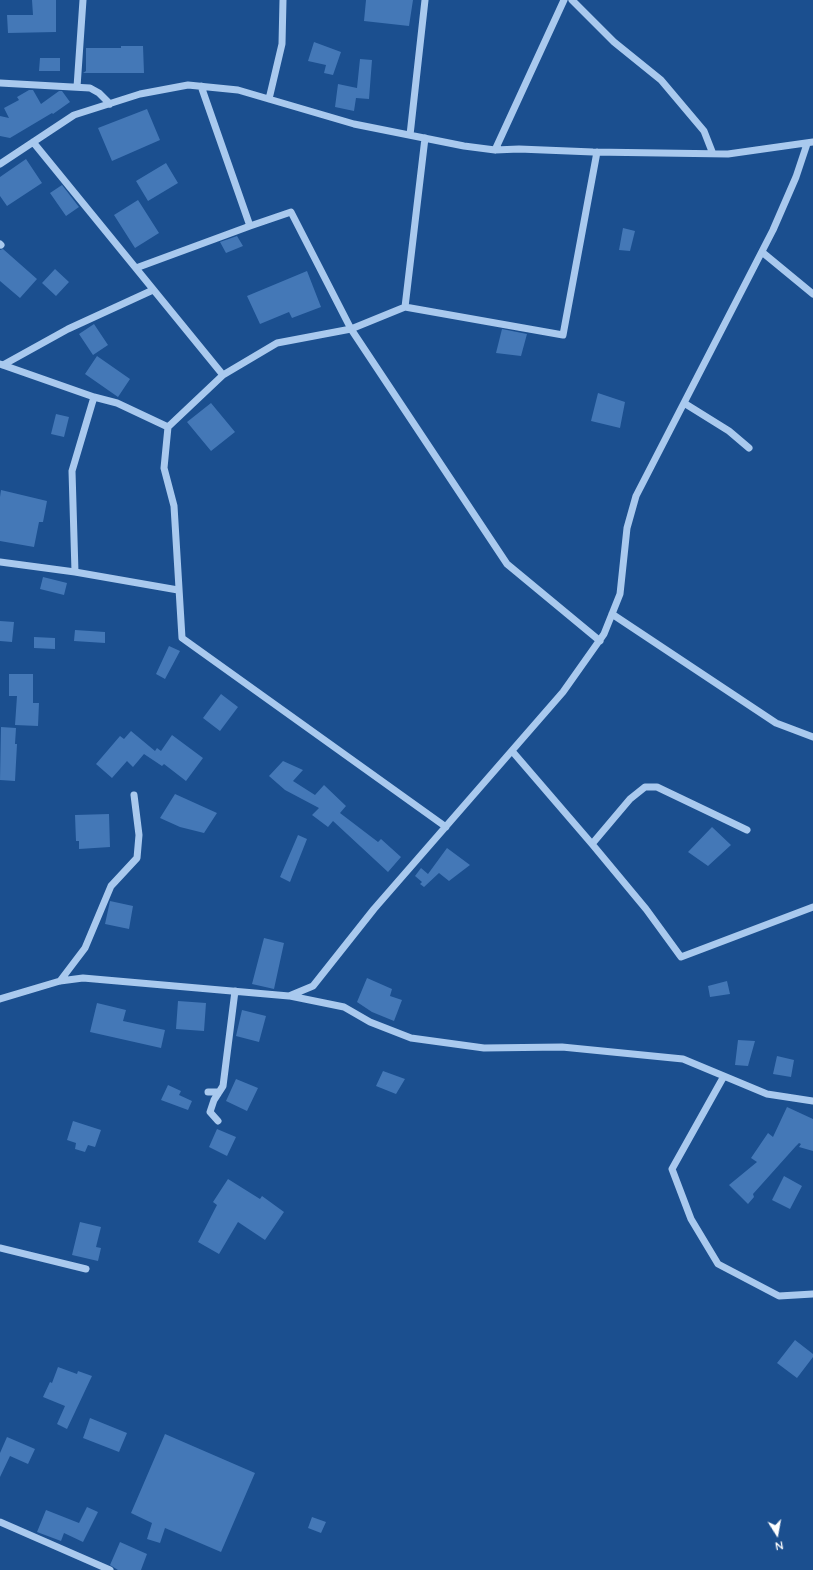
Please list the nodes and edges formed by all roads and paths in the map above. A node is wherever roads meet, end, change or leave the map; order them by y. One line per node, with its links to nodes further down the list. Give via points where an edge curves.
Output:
1 (83, 0): 8 (street)
2 (283, 0): 9 (street, via 282,44)
3 (425, 0): 11 (street)
4 (564, 0): 15 (street)
5 (572, 0): 17 (street, via 614,42 661,80 704,131)
6 (0, 83): 8 (street)
7 (201, 86): 9 (street, via 238,90); 10 (street, via 188,85 140,94); 19 (street)
8 (77, 87): 10 (street, via 90,88)
9 (269, 99): 11 (street, via 354,124)
10 (110, 104): 13 (street, via 74,115)
11 (410, 135): 12 (street)
12 (425, 138): 15 (street); 24 (street)
13 (33, 142): 18 (street); 21 (street)
14 (810, 143): 17 (street); 20 (street)
15 (496, 150): 16 (street, via 519,148)
16 (597, 152): 17 (street); 24 (street, via 563,335)
17 (713, 154)
18 (0, 164)
19 (250, 226): 21 (street); 25 (street, via 291,212)
20 (762, 252): 23 (street); 29 (street)
21 (136, 268): 22 (street)
22 (154, 290): 26 (street, via 68,329); 27 (street)
23 (813, 294)
24 (405, 307): 25 (street)
25 (352, 328): 27 (street, via 278,343); 36 (street, via 507,564)
26 (2, 364): 28 (street)
27 (223, 375): 30 (street)
28 (94, 397): 30 (street, via 116,403); 33 (street, via 72,471)
29 (684, 403): 31 (street, via 729,431); 35 (street, via 636,496 627,528 620,594)
30 (168, 427): 34 (street, via 164,468 174,506)
31 (749, 448)
32 (0, 562): 33 (street)
33 (75, 572): 34 (street)
34 (178, 590): 40 (street, via 182,638)
35 (612, 614): 36 (street); 37 (street, via 776,723)
36 (600, 641): 38 (street, via 563,692)
37 (813, 737)
38 (512, 751): 40 (street); 42 (street)
39 (134, 794): 44 (street, via 139,835 137,858 111,886 85,948)
40 (446, 827): 46 (street, via 374,909 313,986)
41 (747, 830): 42 (street, via 657,787 645,787 630,800)
42 (592, 844): 43 (street, via 646,909 681,958)
43 (813, 907)
44 (60, 981): 45 (street, via 83,978); 47 (street)
45 (235, 992): 46 (street); 50 (street, via 223,1086)
46 (289, 996): 48 (street, via 344,1007 370,1022 411,1038 484,1048 562,1047 683,1059)
47 (0, 999)
48 (724, 1076): 51 (street, via 767,1094); 55 (street, via 672,1170 691,1220 718,1264 779,1296)
49 (208, 1092): 50 (street)
50 (219, 1092): 52 (street, via 210,1112)
51 (813, 1101)
52 (218, 1121)
53 (0, 1248): 54 (street)
54 (86, 1269)
55 (813, 1294)
56 (0, 1522): 57 (street)
57 (110, 1570)

